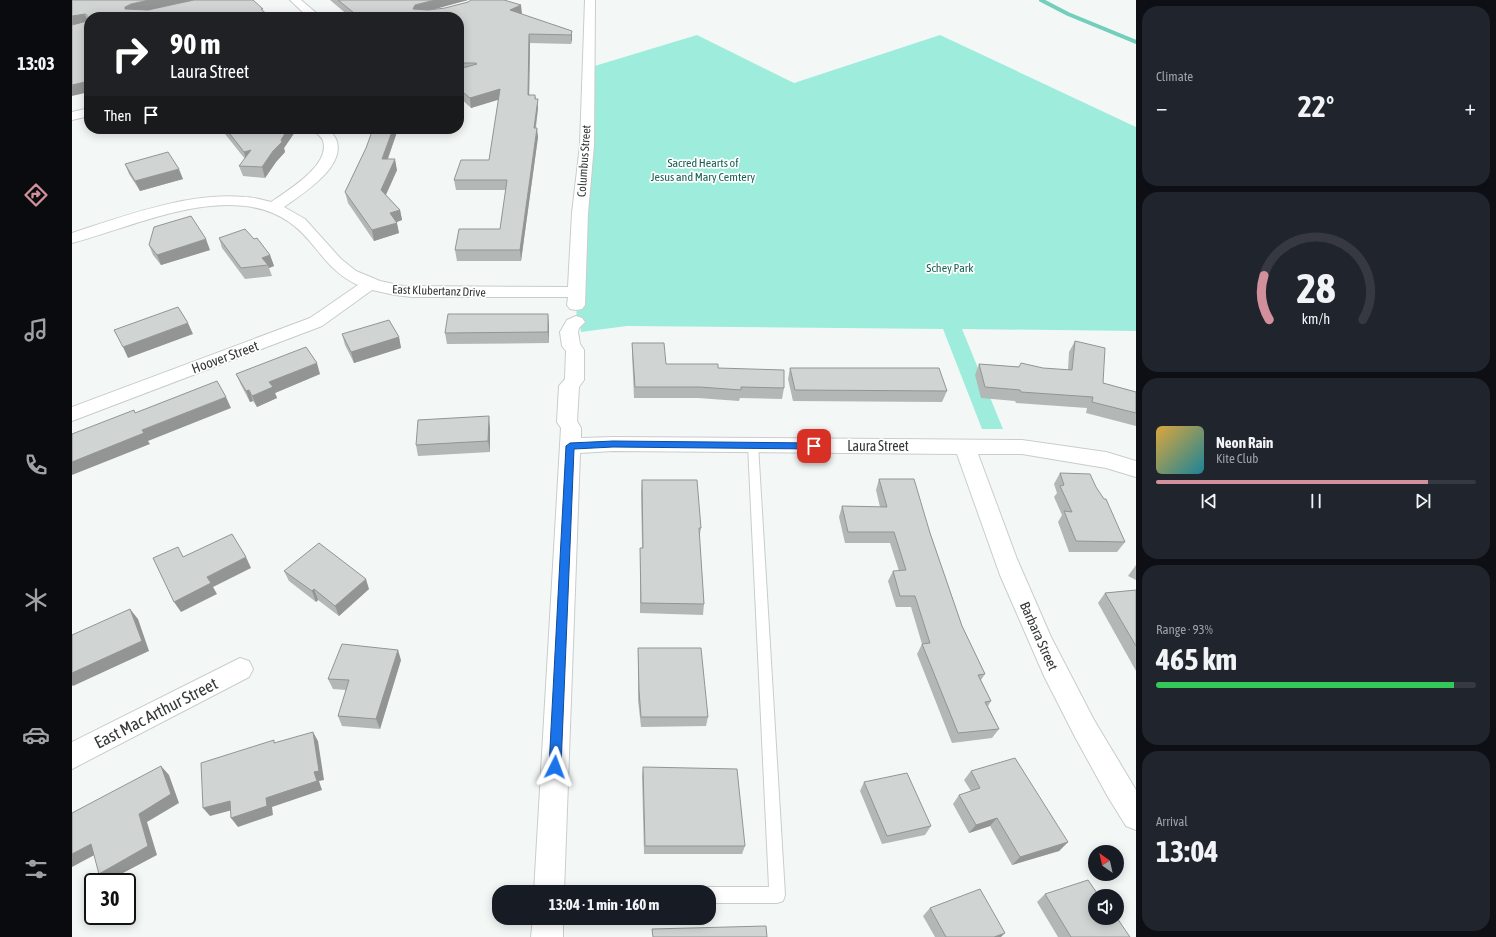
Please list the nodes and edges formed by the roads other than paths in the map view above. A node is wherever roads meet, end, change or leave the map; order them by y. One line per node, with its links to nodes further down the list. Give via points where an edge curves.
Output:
1 (295, 0): 3 (street)
2 (590, 0): 10 (street, Columbus Street, via 587,145)
3 (309, 12)
4 (84, 113): 5 (street)
5 (72, 116)
6 (324, 134): 7 (street, via 330,142 330,153 324,165 312,181)
7 (274, 207): 8 (street, East Klubertanz Drive, via 242,201 215,201 146,216); 9 (street, East Klubertanz Drive, via 302,225 349,274)
8 (72, 238)
9 (370, 284): 10 (street, East Klubertanz Drive, via 382,288 422,292); 11 (street, Hoover Street, via 316,322)
10 (576, 292): 12 (street, Columbus Street, via 576,322 580,324 583,344 575,350 574,380 569,386 567,422)
11 (72, 414)
12 (571, 437): 13 (street, Laura Street, via 613,444); 19 (street, Columbus Street)
13 (753, 445): 14 (street, Laura Street); 20 (lane, via 777,895)
14 (965, 447): 15 (street, Laura Street, via 1022,447 1106,460); 18 (street, Barbara Street, via 1012,575 1054,668 1092,742)
15 (1136, 469)
16 (240, 669): 17 (street, East Mac Arthur Street)
17 (72, 756)
18 (1136, 816)
19 (549, 885)
20 (716, 895)
21 (548, 925): 22 (street)
22 (547, 937)

